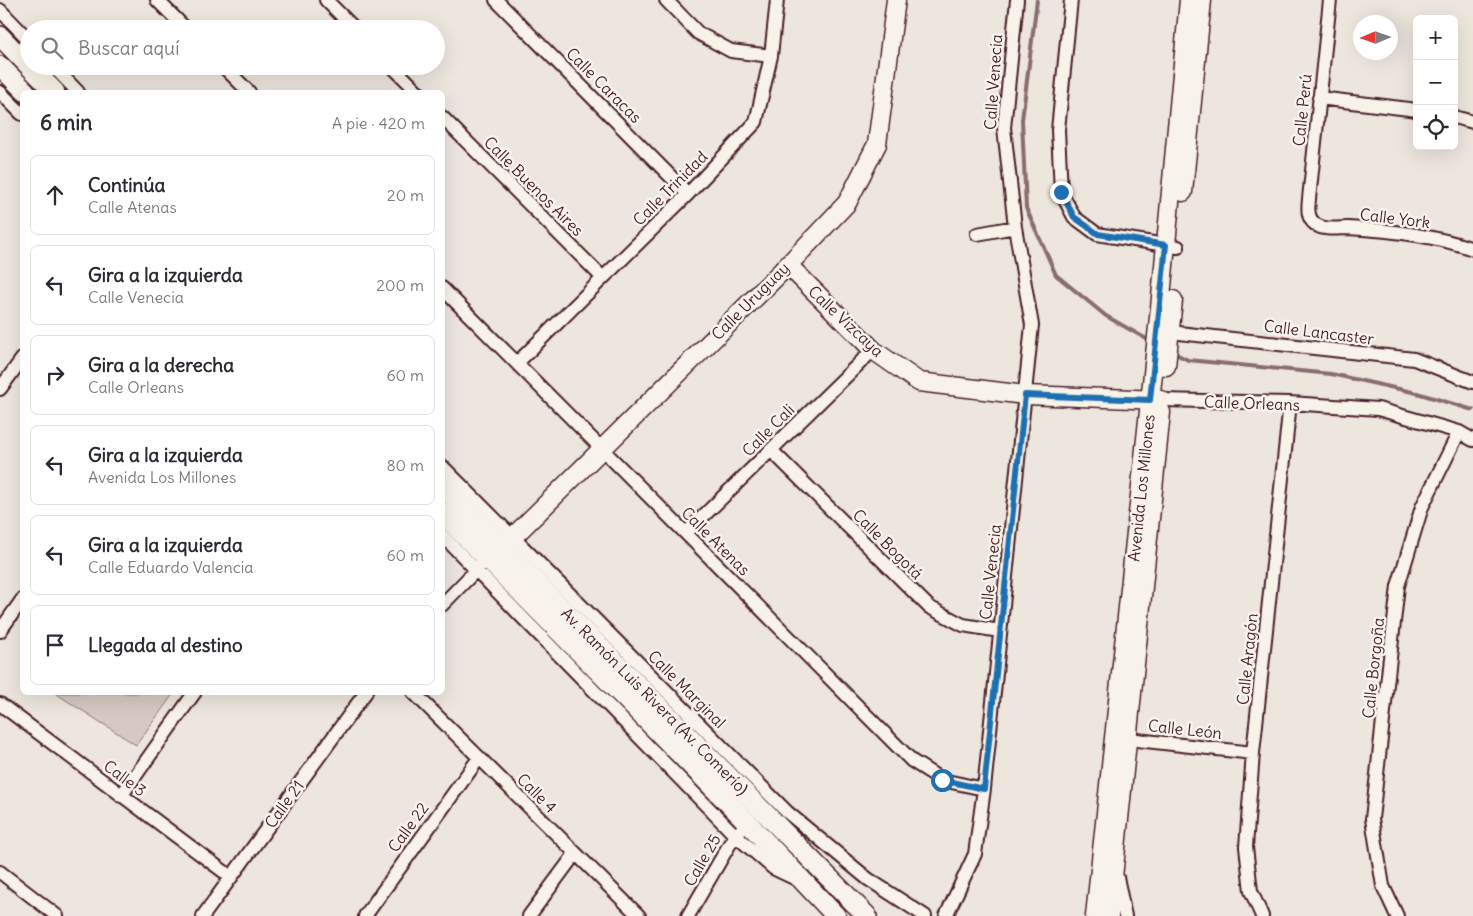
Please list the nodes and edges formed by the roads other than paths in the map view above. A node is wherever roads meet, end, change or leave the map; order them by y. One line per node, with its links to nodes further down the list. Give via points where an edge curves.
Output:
1 (157, 0): 13 (street)
2 (326, 0): 14 (street)
3 (496, 0): 36 (street, Calle Caracas)
4 (666, 0): 17 (street, via 698,33 731,51)
5 (777, 0): 17 (street, Calle Trinidad)
6 (896, 0): 42 (street, Calle Uruguay, via 877,144 847,203)
7 (1017, 0): 38 (street, Calle Venecia, via 1004,128)
8 (1072, 0): 40 (street, via 1058,130 1061,192 1074,217 1098,234)
9 (1189, 0): 40 (street, Avenida Los Millones)
10 (1202, 0): 40 (street, Avenida Los Millones)
11 (1330, 0): 30 (street, Calle Perú)
12 (0, 10): 15 (street)
13 (177, 20)
14 (346, 20)
15 (20, 31)
16 (0, 36): 18 (main road)
17 (771, 56): 36 (street, Calle Trinidad, via 756,122)
18 (20, 57)
19 (0, 66): 24 (main road)
20 (38, 75): 25 (main road)
21 (62, 75): 26 (street)
22 (232, 75): 27 (street)
23 (401, 75): 28 (street)
24 (24, 90)
25 (53, 90)
26 (76, 90)
27 (247, 90)
28 (416, 90)
29 (0, 92): 32 (street)
30 (1320, 98): 31 (street); 37 (street, Calle Perú, via 1308,212)
31 (1413, 110)
32 (20, 112)
33 (1458, 118): 35 (street)
34 (445, 120): 43 (street, Calle Buenos Aires)
35 (1473, 122)
36 (688, 194): 43 (street, Calle Trinidad)
37 (1313, 223): 41 (street, Calle York, via 1321,228 1368,229 1452,241)
38 (1015, 227): 39 (street); 51 (street, Calle Venecia, via 1032,325)
39 (977, 234)
40 (1172, 246): 45 (street, Avenida Los Millones)
41 (1473, 249)
42 (788, 264): 46 (street, Calle Vizcaya); 56 (street, Calle Uruguay)
43 (603, 278): 48 (street, Calle Trinidad)
44 (445, 291): 48 (street, Calle Atenas)
45 (1164, 331): 49 (street, Calle Lancaster, via 1414,359); 52 (street, Avenida Los Millones)
46 (873, 350): 51 (street, Calle Vizcaya, via 919,382); 57 (street, Calle Cali)
47 (20, 362): 50 (street)
48 (517, 363): 56 (street, Calle Atenas)
49 (1473, 382)
50 (0, 390)
51 (1025, 395): 52 (street, Calle Orleans); 66 (street, Calle Venecia)
52 (1156, 400): 53 (street, Calle Orleans); 72 (street, Avenida Los Millones)
53 (1290, 403): 54 (street, Calle Orleans, via 1378,409); 73 (street, Calle Aragón)
54 (1459, 432): 55 (street, Calle Orleans); 96 (street, Calle Borgoña, via 1422,508 1398,586 1372,819 1384,886)
55 (1473, 440)
56 (602, 448): 61 (street, Calle Atenas); 63 (street, Calle Uruguay)
57 (771, 450): 61 (street, Calle Cali); 66 (street, Calle Bogotá, via 929,607 963,624)
58 (445, 471): 63 (street, Calle Marginal)
59 (445, 491): 63 (main road, Av. Ramón Luis Rivera (Av. Comerío))
60 (445, 515): 63 (main road, Av. Ramón Luis Rivera (Av. Comerío))
61 (686, 533): 75 (street, Calle Atenas, via 912,761 942,780)
62 (445, 536): 63 (street, Calle Marginal)
63 (495, 553): 64 (street); 77 (main road, Av. Ramón Luis Rivera (Av. Comerío)); 89 (main road, Av. Ramón Luis Rivera (Av. Comerío)); 90 (street, Calle Marginal, via 787,812 868,879)
64 (445, 602)
65 (20, 603): 67 (street)
66 (1000, 631): 75 (street, Calle Venecia)
67 (0, 632)
68 (193, 695): 76 (street)
69 (364, 695): 81 (street, Calle 21)
70 (416, 695): 74 (street, Calle 4)
71 (0, 704): 76 (street, Calle 3)
72 (1121, 738): 73 (street, Calle León); 79 (street, Avenida Los Millones); 92 (street, Avenida Los Millones)
73 (1253, 753): 95 (street, Calle Aragón, via 1246,847 1251,892)
74 (479, 758): 78 (street, Calle 4); 84 (street, Calle 22)
75 (984, 789): 91 (street, Calle Venecia, via 975,854)
76 (121, 796): 81 (street, Calle 3)
77 (741, 829): 87 (street, Calle 25); 88 (main road, Av. Ramón Luis Rivera (Av. Comerío), via 805,883)
78 (575, 854): 85 (street); 86 (street, Calle 4)
79 (1115, 866): 93 (street, Avenida Los Millones); 94 (street)
80 (0, 872): 82 (street)
81 (231, 877): 83 (street, Calle 21)
82 (57, 916)
83 (203, 916)
84 (365, 916)
85 (530, 916)
86 (640, 916)
87 (688, 916)
88 (836, 916)
89 (867, 916)
90 (925, 916)
91 (946, 916)
92 (1095, 916)
93 (1109, 916)
94 (1125, 916)
95 (1262, 916)
96 (1397, 916)

